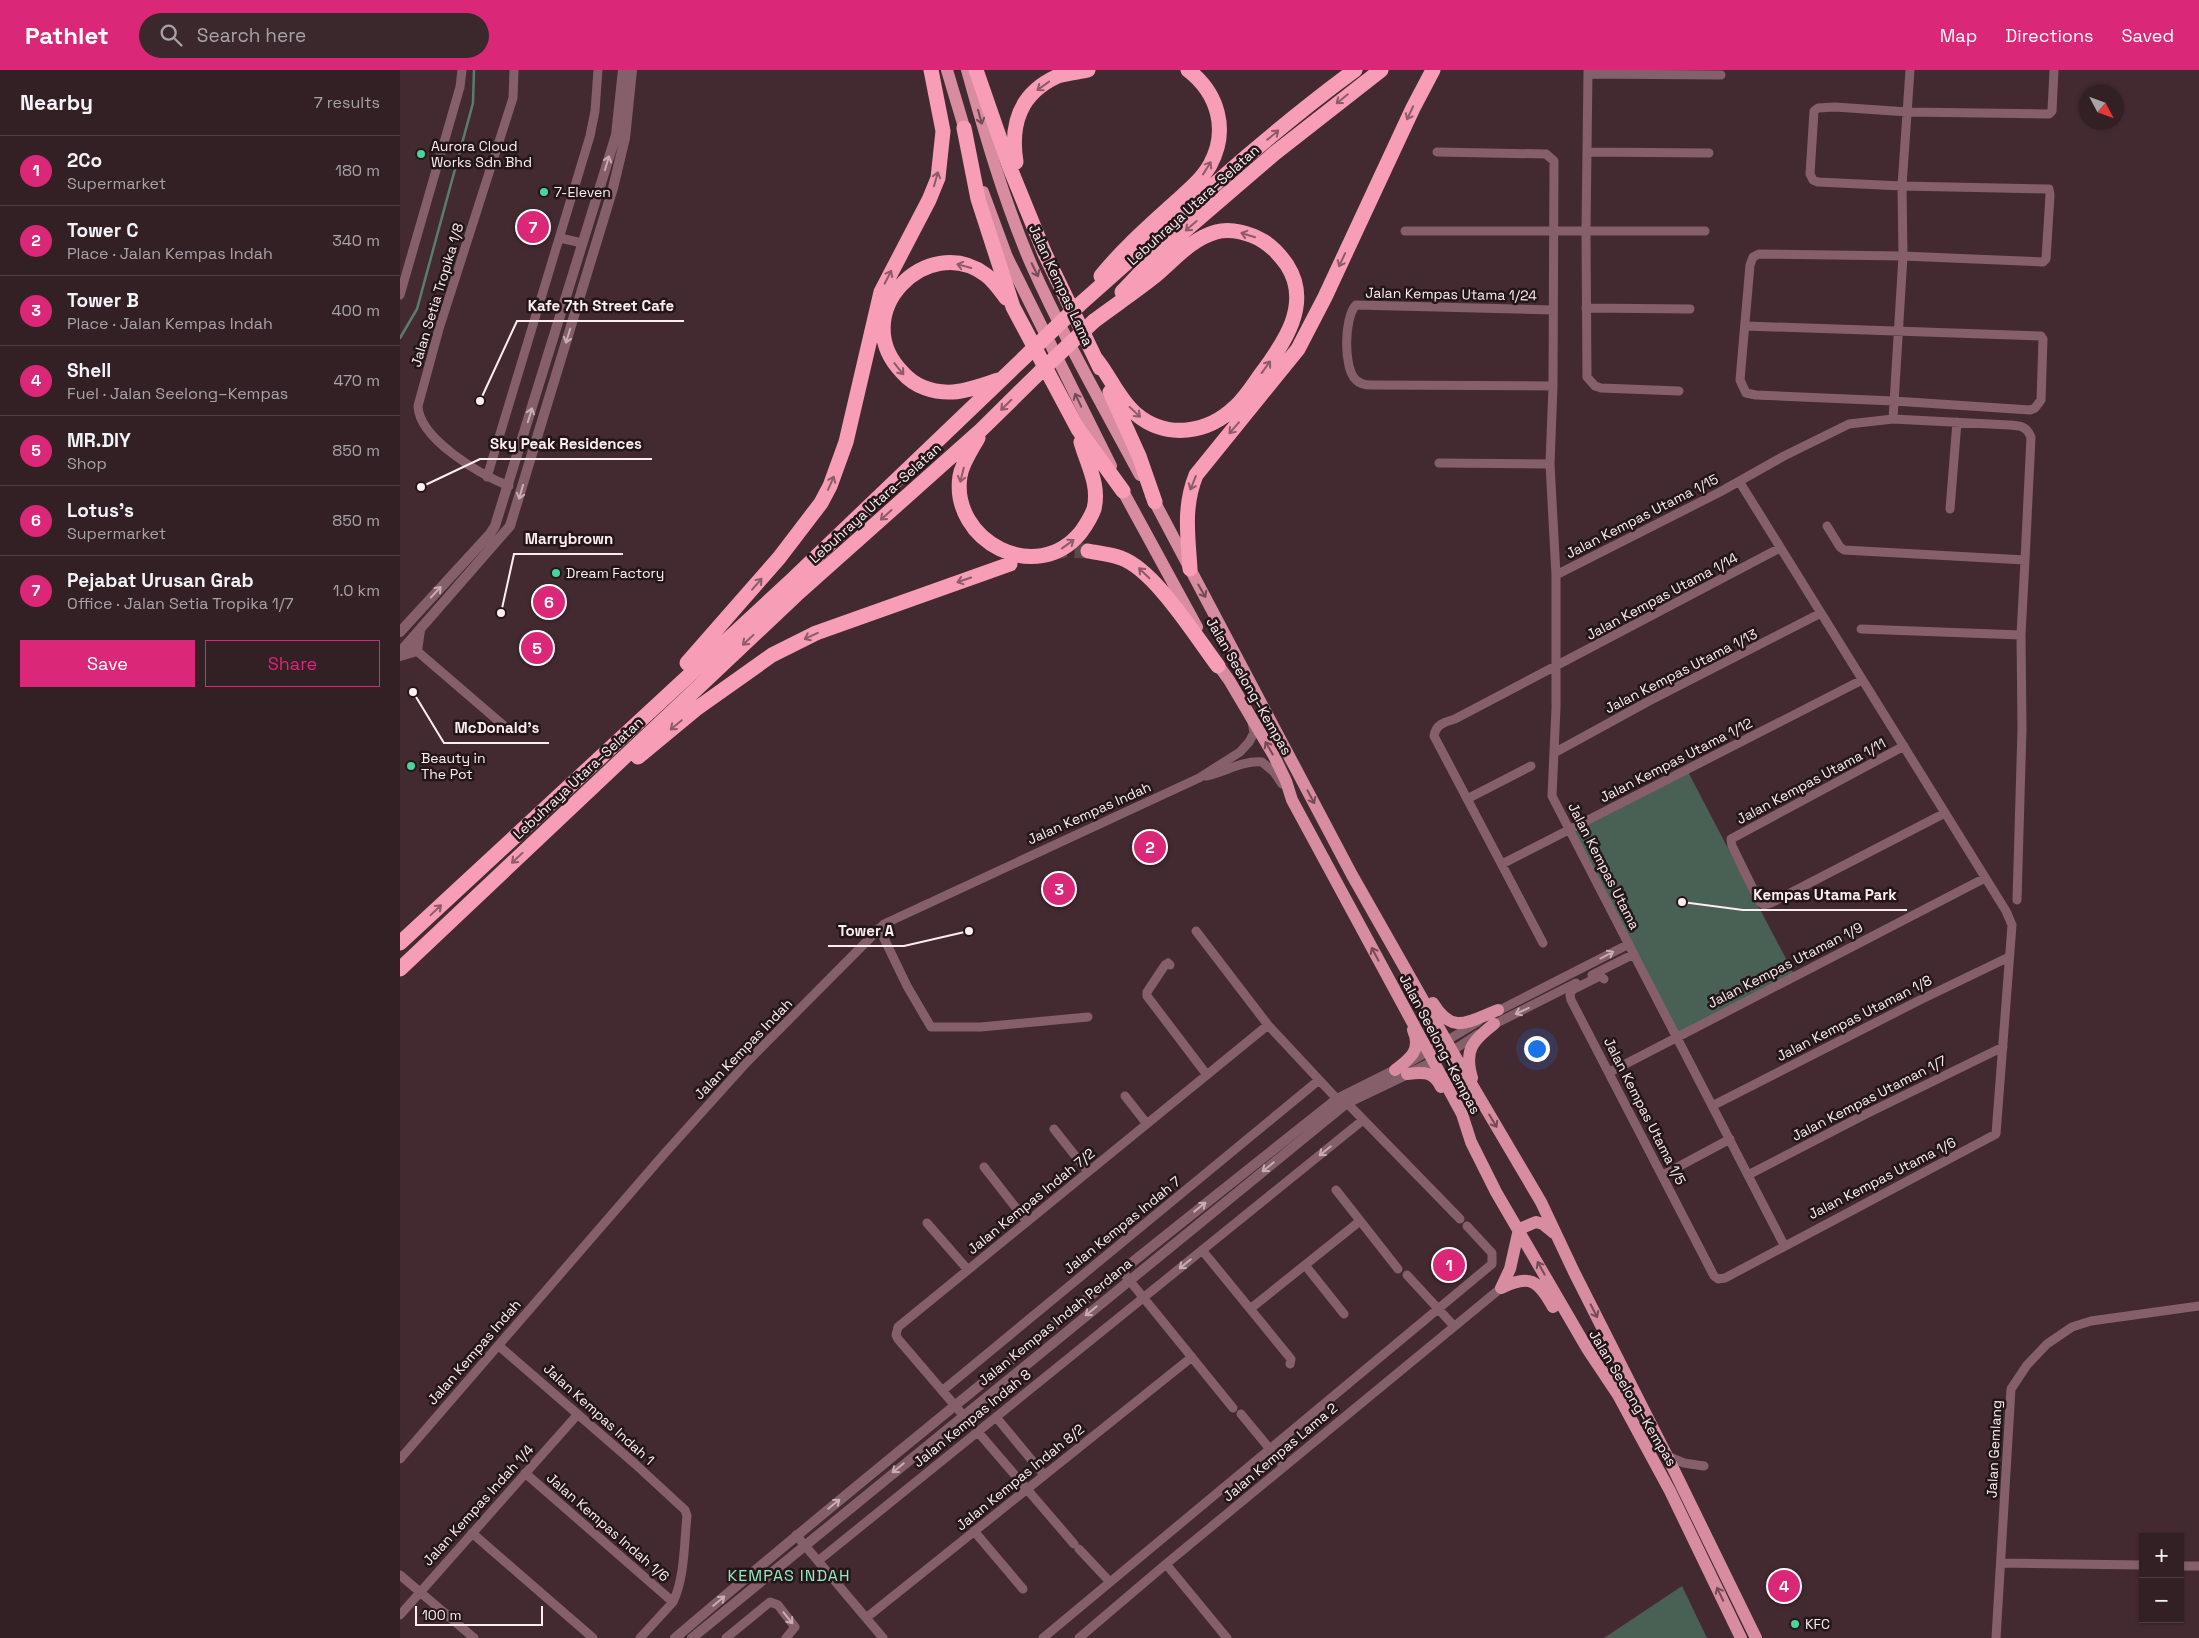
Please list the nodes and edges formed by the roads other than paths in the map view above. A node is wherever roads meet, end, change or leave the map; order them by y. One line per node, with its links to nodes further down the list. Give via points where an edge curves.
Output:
1 (462, 70): 35 (street, via 460,87)
2 (514, 70): 55 (street, Jalan Setia Tropika 1/8, via 513,98 418,406 419,417 451,453)
3 (598, 70): 30 (street, via 590,136)
4 (623, 70): 31 (street, one-way to 4, via 616,135)
5 (632, 70): 25 (street, via 625,138)
6 (931, 70): 79 (highway, one-way to 6, via 779,558 830,486 846,442 881,292 930,200 938,178 942,131)
7 (947, 70): 20 (main road)
8 (967, 70): 59 (main road, Jalan Kempas Lama, one-way to 59, via 988,147 1032,264)
9 (976, 70): 32 (highway, via 1010,168)
10 (1088, 70): 32 (highway, one-way to 32, via 1059,76 1042,85 1028,98 1015,126 1013,142 1018,177)
11 (1188, 70): 36 (highway, one-way to 11, via 1118,255 1201,178 1210,164 1220,134 1216,106 1210,92)
12 (1355, 70): 36 (highway, Lebuhraya Utara–Selatan, one-way to 12, via 1255,151)
13 (1381, 70): 41 (highway, Lebuhraya Utara–Selatan, one-way to 41, via 1275,153 1162,252)
14 (1433, 70): 66 (highway, one-way to 66, via 1298,349 1196,475 1187,506)
15 (1910, 70): 19 (street)
16 (2054, 70): 19 (street, via 2050,114)
17 (1588, 72): 18 (street); 22 (street)
18 (1721, 75)
19 (1908, 112): 24 (street); 24 (street, via 1818,108 1813,117 1810,174 1813,180)
20 (964, 128): 37 (highway, via 978,199); 58 (main road, one-way to 20, via 1007,257)
21 (1437, 152): 27 (street, Jalan Kempas Utama, via 1546,154 1551,157 1554,161)
22 (1588, 152): 23 (street); 28 (street)
23 (1709, 153)
24 (1902, 186): 33 (street); 33 (street, via 2049,189 2050,195 2047,254 2043,262)
25 (600, 227): 31 (street, via 592,240); 34 (street)
26 (1405, 231): 27 (street)
27 (1553, 231): 28 (street); 40 (street, Jalan Kempas Utama)
28 (1586, 231): 29 (street); 38 (street)
29 (1705, 231)
30 (560, 238): 31 (street); 55 (street)
31 (582, 243): 34 (street, via 588,252); 57 (street, one-way to 31)
32 (1045, 254): 44 (highway)
33 (1903, 256): 42 (street, via 1766,252 1753,257); 43 (street)
34 (587, 273): 70 (street, one-way to 70, via 510,526)
35 (401, 290)
36 (1079, 305): 45 (highway, Lebuhraya Utara–Selatan, bridge)
37 (1014, 306): 45 (highway, one-way to 45, via 985,274 957,263 941,264 922,269 896,289 883,322 884,340 890,356 908,379 921,386 955,392); 51 (highway)
38 (1586, 308): 39 (street); 47 (street, via 1586,370 1590,382 1601,388)
39 (1690, 309)
40 (1553, 310): 46 (street, Jalan Kempas Utama); 46 (street, Jalan Kempas Utama 1/24, via 1356,305 1349,316 1347,360 1356,380 1371,386)
41 (1094, 321): 44 (highway, one-way to 41, via 1136,414 1166,429 1183,432 1203,428 1220,420 1237,406 1278,350 1297,310 1296,291 1291,272 1268,244 1255,236 1217,232 1187,247 1144,285); 52 (highway, Lebuhraya Utara–Selatan, one-way to 52, bridge)
42 (1745, 326): 43 (street); 48 (street, via 1740,380 1746,393)
43 (1898, 330): 48 (street); 48 (street, via 2041,336 2041,400 2030,410)
44 (1096, 359): 59 (highway, via 1139,456)
45 (1001, 379): 79 (highway, Lebuhraya Utara–Selatan, via 793,579)
46 (1553, 386): 54 (street, Jalan Kempas Utama)
47 (1679, 391)
48 (1894, 401): 49 (street)
49 (1893, 419): 50 (street, Jalan Kempas Utama 1/15); 56 (street, Jalan Kempas Utama 1/15, via 1849,424)
50 (1957, 422): 60 (street); 64 (street, Jalan Kempas Utama 1/15, via 2024,426 2031,437)
51 (1078, 429): 52 (highway, one-way to 51, via 960,474 960,494 969,520 985,540 1002,550 1041,557 1055,553 1073,541 1094,509 1092,470); 58 (highway)
52 (981, 430): 88 (highway, Lebuhraya Utara–Selatan, one-way to 88, via 796,595)
53 (1439, 463): 54 (street)
54 (1550, 464): 67 (street, Jalan Kempas Utama)
55 (487, 477): 57 (street, Jalan Setia Tropika 1/8)
56 (1739, 482): 62 (street); 67 (street, Jalan Kempas Utama 1/15)
57 (509, 486): 69 (street, one-way to 57, via 490,534)
58 (1123, 491): 75 (main road, Jalan Seelong–Kempas)
59 (1155, 502): 66 (main road, Jalan Seelong–Kempas)
60 (1950, 509)
61 (1827, 526): 64 (street, via 1844,550)
62 (1780, 548): 68 (street); 76 (street, Jalan Kempas Utama 1/14)
63 (1088, 551): 75 (highway, one-way to 63, via 1164,594 1140,569 1122,558)
64 (2026, 560): 72 (street)
65 (1010, 564): 88 (highway, one-way to 88, via 816,633 772,655 696,709)
66 (1190, 569): 91 (main road, Jalan Seelong–Kempas, one-way to 91)
67 (1556, 575): 76 (street, Jalan Kempas Utama)
68 (1821, 613): 77 (street); 82 (street, Jalan Kempas Utama 1/13)
69 (400, 628): 73 (street)
70 (420, 629): 73 (street); 74 (street)
71 (1861, 629): 72 (street)
72 (2022, 635): 93 (street)
73 (403, 647): 74 (street); 74 (street)
74 (417, 651): 80 (street)
75 (1218, 666): 78 (main road, Jalan Seelong–Kempas)
76 (1555, 667): 82 (street, Jalan Kempas Utama); 85 (street, Jalan Kempas Utama 1/14, via 1441,724 1435,731 1434,736)
77 (1862, 680): 81 (street); 89 (street, Jalan Kempas Utama 1/12)
78 (1248, 712): 84 (street, via 1254,730 1249,742 1232,758); 86 (main road, Jalan Seelong–Kempas, one-way to 78, via 1274,756)
79 (646, 713): 96 (highway, Lebuhraya Utara–Selatan, one-way to 79)
80 (509, 730)
81 (1904, 746): 87 (street); 87 (street, Jalan Kempas Utama 1/11, via 1731,840 1759,901 1764,905)
82 (1554, 753): 89 (street, Jalan Kempas Utama, via 1552,796)
83 (1531, 766): 85 (street)
84 (1199, 778): 86 (street, via 1220,774 1244,762 1262,762 1274,772); 94 (street, Jalan Kempas Indah, via 978,878)
85 (1468, 799): 90 (street)
86 (1292, 800): 103 (main road, Jalan Seelong–Kempas, one-way to 86)
87 (1945, 813): 92 (street)
88 (553, 824): 102 (highway, Lebuhraya Utara–Selatan, one-way to 102)
89 (1570, 829): 90 (street, Jalan Kempas Utama 1/12); 98 (street, Jalan Kempas Utama)
90 (1502, 864): 97 (street)
91 (1352, 875): 105 (main road, via 1388,922 1422,986 1448,1022 1462,1023); 110 (main road, Jalan Seelong–Kempas)
92 (1985, 878): 100 (street, via 2012,925); 109 (street, Jalan Kempas Utaman 1/9)
93 (2017, 900)
94 (879, 928): 106 (street, via 907,986 932,1026 981,1027); 154 (street, Jalan Kempas Indah, via 664,1153)
95 (1196, 931): 108 (street)
96 (400, 943)
97 (1543, 943)
98 (1629, 944): 99 (street, Jalan Kempas Utama); 105 (street, one-way to 98)
99 (1634, 954): 107 (street, one-way to 107); 109 (street, Jalan Kempas Utama)
100 (2009, 956): 111 (street); 120 (street, Jalan Kempas Utaman 1/8)
101 (1170, 965): 115 (street, via 1165,965 1147,996)
102 (400, 969)
103 (1387, 976): 112 (main road, Jalan Seelong–Kempas); 113 (main road, via 1417,1042 1414,1053)
104 (1604, 978): 114 (street, Jalan Kempas Utama 1/5, via 1600,976 1572,990 1570,995)
105 (1498, 1010): 110 (street)
106 (1088, 1017)
107 (1494, 1024): 110 (street); 118 (main road, via 1478,1036 1469,1055 1470,1070)
108 (1268, 1025): 115 (street, Jalan Kempas Indah 7/2); 116 (street)
109 (1677, 1037): 114 (street, Jalan Kempas Utaman 1/9); 120 (street, Jalan Kempas Utama)
110 (1449, 1046): 112 (street); 118 (main road, Jalan Seelong–Kempas)
111 (2003, 1046): 129 (street, Jalan Kempas Utaman 1/7); 138 (street, Jalan Kempas Utama 1/6, via 1998,1130 1994,1137)
112 (1432, 1056): 113 (street); 125 (main road, Jalan Seelong–Kempas, via 1462,1114)
113 (1401, 1072): 119 (street); 125 (main road, via 1424,1072 1437,1078)
114 (1610, 1072): 128 (street, Jalan Kempas Utama 1/5)
115 (1207, 1075): 122 (street, Jalan Kempas Indah 7/2)
116 (1319, 1080): 119 (street); 158 (street, Jalan Kempas Indah 7)
117 (1125, 1096): 122 (street)
118 (1479, 1097): 137 (main road, Jalan Seelong–Kempas, one-way to 137, via 1541,1202)
119 (1342, 1101): 121 (street); 143 (street, Jalan Kempas Indah Perdana, one-way to 119); 146 (street, Jalan Kempas Indah Perdana, one-way to 146)
120 (1712, 1106): 124 (street, Jalan Kempas Utama)
121 (1363, 1120): 131 (street); 139 (street, Jalan Kempas Indah 8, one-way to 139)
122 (1147, 1124): 127 (street, Jalan Kempas Indah 7/2)
123 (1054, 1129): 127 (street)
124 (1730, 1139): 128 (street); 129 (street, Jalan Kempas Utama)
125 (1471, 1142): 136 (main road, Jalan Seelong–Kempas)
126 (984, 1167): 133 (street)
127 (1088, 1172): 133 (street, Jalan Kempas Indah 7/2)
128 (1663, 1175): 145 (street, Jalan Kempas Utama 1/5)
129 (1748, 1175): 138 (street, Jalan Kempas Utama)
130 (1336, 1190): 132 (street)
131 (1460, 1219)
132 (1360, 1221): 140 (street); 141 (street)
133 (1027, 1222): 142 (street, Jalan Kempas Indah 7/2)
134 (927, 1223): 142 (street)
135 (1467, 1226): 151 (street, via 1492,1253 1492,1264)
136 (1519, 1229): 137 (main road, via 1536,1222 1550,1228); 147 (main road, via 1510,1269); 155 (main road, Jalan Seelong–Kempas, one-way to 136)
137 (1557, 1236): 167 (main road, Jalan Seelong–Kempas, one-way to 167)
138 (1784, 1245): 145 (street, Jalan Kempas Utama 1/6, via 1725,1278)
139 (1202, 1250): 148 (street, Jalan Kempas Indah 8, one-way to 148); 150 (street)
140 (1304, 1265): 150 (street); 152 (street)
141 (1398, 1269)
142 (968, 1270): 158 (street, Jalan Kempas Indah 7/2, via 896,1331 898,1339)
143 (1121, 1270): 146 (street); 159 (street, Jalan Kempas Indah Perdana)
144 (1407, 1275): 151 (street)
145 (1714, 1276)
146 (1129, 1280): 148 (street); 163 (street, Jalan Kempas Indah Perdana, one-way to 163)
147 (1501, 1288): 153 (street, Jalan Kempas Lama 2); 155 (main road, via 1523,1280 1536,1283 1556,1313)
148 (1144, 1298): 156 (street); 164 (street, Jalan Kempas Indah 8)
149 (2199, 1306): 179 (street, Jalan Gemlang, via 2072,1327 2047,1344 2027,1365 2011,1389)
150 (1250, 1309): 157 (street, via 1291,1359)
151 (1438, 1309): 153 (street); 166 (street)
152 (1344, 1314)
153 (1454, 1326): 169 (street, Jalan Kempas Lama 2)
154 (499, 1346): 161 (street, Jalan Kempas Indah 1); 168 (street, Jalan Kempas Indah)
155 (1588, 1350): 202 (main road, Jalan Seelong–Kempas, one-way to 155, via 1670,1491 1618,1395)
156 (1192, 1357): 160 (street); 172 (street, Jalan Kempas Indah 8/2)
157 (1290, 1364)
158 (942, 1390): 159 (street, Jalan Kempas Indah 7/2)
159 (954, 1405): 163 (street, Jalan Kempas Indah 7/2); 176 (street, Jalan Kempas Indah Perdana, one-way to 159)
160 (1233, 1408)
161 (578, 1414): 171 (street, Jalan Kempas Indah 1/4); 188 (street, Jalan Kempas Indah 1, via 680,1505 687,1516)
162 (1241, 1414): 166 (street)
163 (963, 1415): 177 (street, Jalan Kempas Indah Perdana, one-way to 177)
164 (996, 1417): 165 (street, Jalan Kempas Indah 8); 172 (street)
165 (978, 1432): 173 (street); 178 (street, Jalan Kempas Indah 8)
166 (1270, 1448): 169 (street); 185 (street)
167 (1667, 1456): 170 (street); 203 (main road, Jalan Seelong–Kempas)
168 (400, 1459)
169 (1284, 1466): 180 (street, Jalan Kempas Lama 2)
170 (1704, 1466)
171 (525, 1473): 175 (street, Jalan Kempas Indah 1/4); 188 (street, Jalan Kempas Indah 1/6)
172 (1044, 1475): 173 (street, Jalan Kempas Indah 8/2)
173 (1027, 1489): 174 (street, Jalan Kempas Indah 8/2); 185 (street)
174 (974, 1531): 186 (street); 190 (street, Jalan Kempas Indah 8/2)
175 (472, 1533): 187 (street, Jalan Kempas Indah 1/4); 193 (street)
176 (796, 1535): 177 (street); 191 (street, Jalan Kempas Indah Perdana, one-way to 176)
177 (804, 1544): 178 (street); 195 (street, Jalan Kempas Indah Perdana)
178 (818, 1561): 190 (street)
179 (2002, 1563): 181 (street); 204 (street, Jalan Gemlang)
180 (1166, 1564): 200 (street, Jalan Kempas Lama 2); 201 (street)
181 (2139, 1565)
182 (2184, 1566): 183 (street)
183 (2199, 1566)
184 (400, 1575): 187 (street)
185 (1110, 1582): 199 (street)
186 (1023, 1589)
187 (419, 1592): 189 (street, Jalan Kempas Indah 1/4); 192 (street)
188 (674, 1602): 194 (street)
189 (400, 1615)
190 (866, 1618): 198 (street)
191 (681, 1636)
192 (474, 1638)
193 (593, 1638)
194 (640, 1638)
195 (692, 1638)
196 (726, 1638): 197 (street, one-way to 197, via 770,1602 778,1605 795,1627)
197 (786, 1638)
198 (883, 1638)
199 (1044, 1638)
200 (1079, 1638)
201 (1227, 1638)
202 (1741, 1638)
203 (1756, 1638)
204 (1996, 1638)

